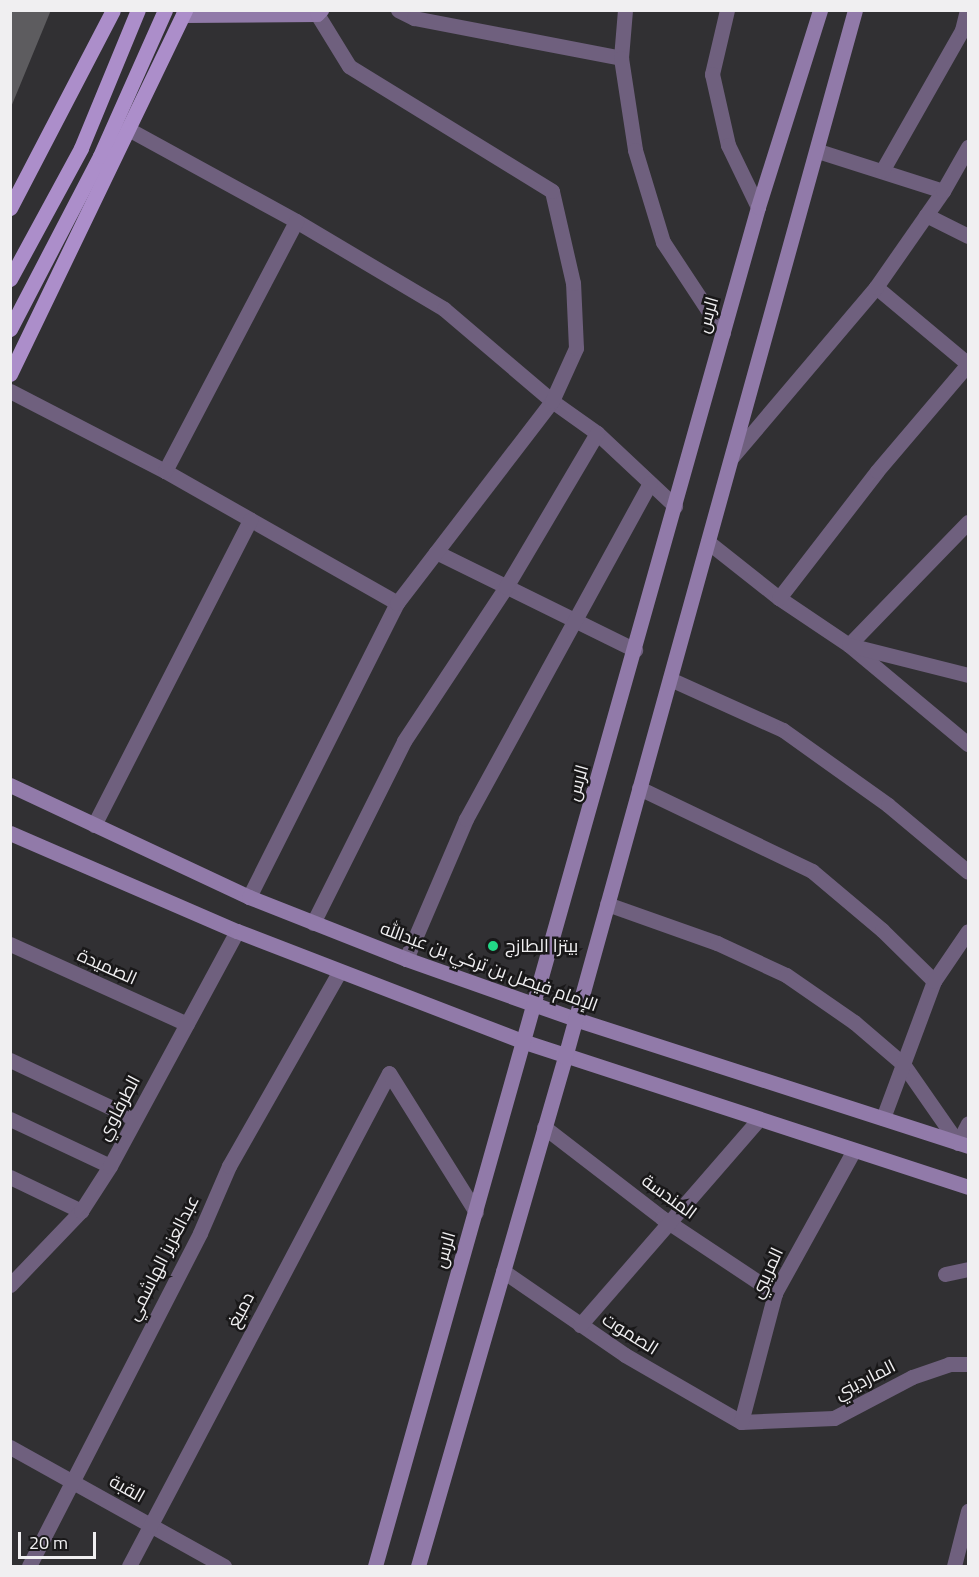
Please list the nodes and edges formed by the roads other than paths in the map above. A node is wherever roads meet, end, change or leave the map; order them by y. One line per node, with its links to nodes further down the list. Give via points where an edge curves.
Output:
1 (114, 10): 20 (main road)
2 (138, 10): 24 (main road, via 81,148)
3 (165, 10): 26 (main road, via 100,156)
4 (398, 10): 13 (street, via 414,18)
5 (625, 10): 13 (street)
6 (727, 10): 19 (street, via 712,74 728,145)
7 (820, 10): 19 (street, الرس)
8 (855, 10): 16 (street)
9 (967, 10): 12 (street)
10 (319, 12): 11 (street); 31 (street, via 349,66 552,191 573,283 576,348)
11 (184, 13): 14 (main road)
12 (965, 31): 17 (street)
13 (621, 58): 27 (street, via 635,150 663,242)
14 (130, 130): 22 (street); 29 (main road)
15 (969, 147): 18 (street)
16 (818, 152): 17 (street); 33 (street)
17 (882, 171): 18 (street)
18 (944, 190): 21 (street)
19 (758, 207): 27 (street, الرس)
20 (10, 208)
21 (926, 215): 23 (street); 25 (street)
22 (296, 221): 31 (street, via 444,309); 34 (street)
23 (969, 236)
24 (10, 279)
25 (876, 287): 28 (street); 33 (street)
26 (10, 329)
27 (723, 333): 36 (street, الرس)
28 (969, 364): 42 (street, via 877,471)
29 (10, 374)
30 (10, 391): 34 (street)
31 (552, 401): 32 (street); 40 (street)
32 (597, 433): 35 (street); 41 (street)
33 (732, 457): 39 (street)
34 (165, 471): 37 (street)
35 (650, 483): 36 (street); 44 (street)
36 (675, 506): 46 (street, الرس)
37 (250, 520): 43 (street); 52 (street)
38 (969, 522): 45 (street)
39 (708, 542): 42 (street); 48 (street)
40 (436, 552): 41 (street); 43 (street)
41 (506, 587): 44 (street); 57 (street, via 404,741)
42 (779, 598): 45 (street)
43 (397, 603): 55 (street)
44 (573, 620): 46 (street); 61 (street, via 466,819)
45 (849, 645): 47 (street); 49 (street)
46 (635, 650): 64 (street, الرس)
47 (969, 675)
48 (670, 679): 51 (street); 54 (street, via 783,730 888,805)
49 (969, 744)
50 (10, 785): 52 (street, الإمام فيصل بن تركي بن عبدالله)
51 (639, 788): 56 (street); 63 (street, via 812,871 882,930)
52 (94, 825): 55 (street, الإمام فيصل بن تركي بن عبدالله)
53 (10, 833): 58 (street)
54 (969, 872)
55 (249, 897): 57 (street, الإمام فيصل بن تركي بن عبدالله)
56 (607, 904): 65 (street); 70 (street, via 717,943 786,975 854,1022)
57 (313, 923): 61 (street, الإمام فيصل بن تركي بن عبدالله)
58 (237, 931): 62 (street); 66 (street, الطرفاوي)
59 (969, 931): 63 (street)
60 (10, 945): 66 (street, الصميدة)
61 (406, 959): 64 (street, الإمام فيصل بن تركي بن عبدالله)
62 (340, 971): 67 (street); 94 (street, عبدالعزيز الهاشمي, via 229,1166 200,1233)
63 (934, 981): 70 (street)
64 (536, 1006): 65 (street, الإمام فيصل بن تركي بن عبدالله); 67 (street, الرس)
65 (575, 1019): 68 (street); 72 (street, الإمام فيصل بن تركي بن عبدالله)
66 (187, 1024): 71 (street, الطرفاوي)
67 (525, 1042): 68 (street); 83 (street, الرس)
68 (565, 1057): 74 (street); 76 (street)
69 (10, 1060): 71 (street)
70 (903, 1064): 72 (street); 77 (street)
71 (133, 1118): 79 (street, الطرفاوي)
72 (883, 1118): 77 (street, الإمام فيصل بن تركي بن عبدالله)
73 (10, 1119): 79 (street)
74 (759, 1119): 78 (street); 84 (street)
75 (969, 1123): 77 (street)
76 (544, 1127): 84 (street, المندسة); 86 (street)
77 (963, 1144)
78 (854, 1150): 81 (street); 89 (street, المريبي)
79 (111, 1166): 82 (street, الطرفاوي)
80 (10, 1177): 82 (street)
81 (969, 1187)
82 (81, 1211): 88 (street, الطرفاوي)
83 (476, 1212): 96 (street, دميغ, via 389,1073); 100 (street, الرس)
84 (670, 1223): 89 (street, المندسة); 90 (street)
85 (969, 1269): 87 (street)
86 (503, 1271): 90 (street, الصموت); 101 (street)
87 (945, 1274)
88 (10, 1285)
89 (776, 1293): 92 (street, المريبي)
90 (580, 1325): 92 (street, الصموت)
91 (969, 1364): 92 (street, المارديني, via 949,1364 912,1377 834,1418)
92 (741, 1422)
93 (10, 1447): 94 (street, القبة)
94 (74, 1482): 96 (street, القبة); 97 (street, عبدالعزيز الهاشمي)
95 (969, 1511): 102 (street)
96 (149, 1524): 98 (street, دميغ); 99 (street, القبة)
97 (29, 1566)
98 (129, 1566)
99 (224, 1566)
100 (375, 1566)
101 (418, 1566)
102 (954, 1566)

